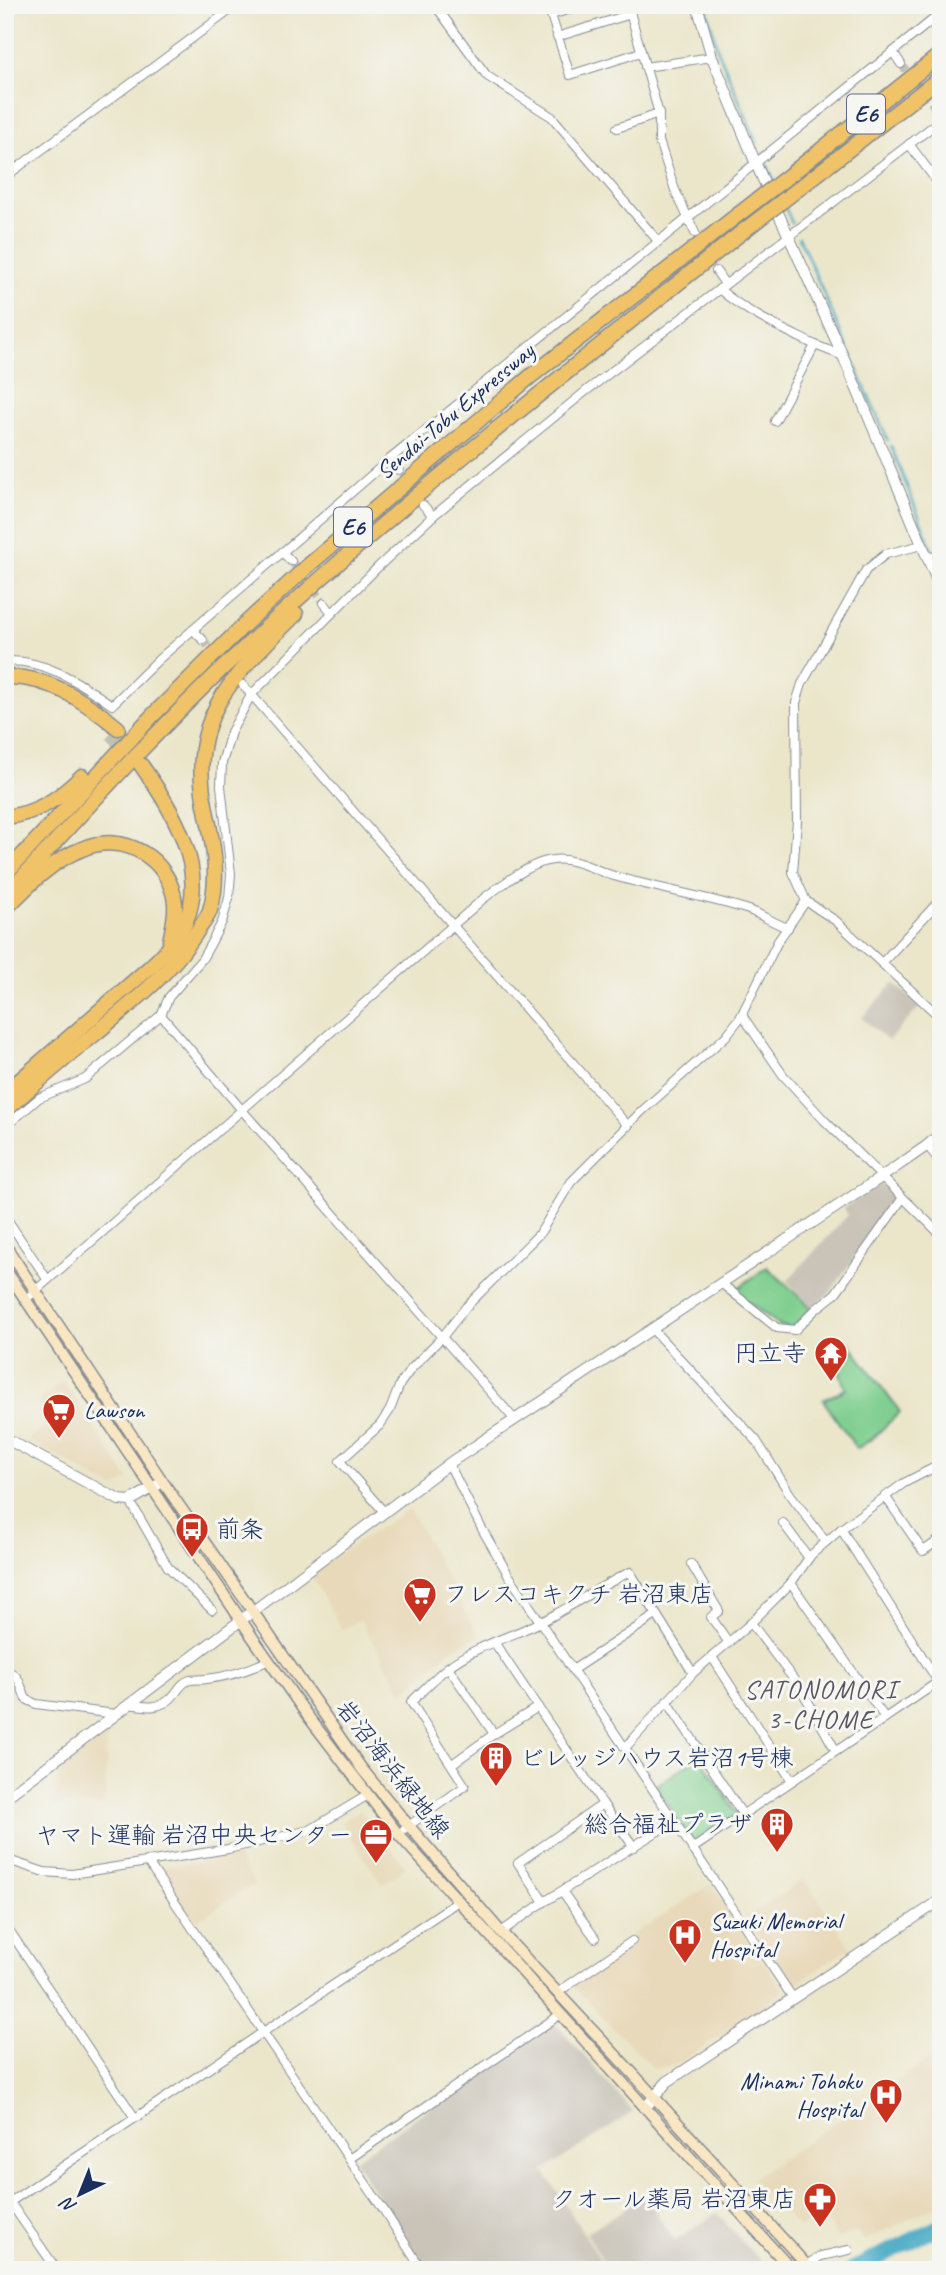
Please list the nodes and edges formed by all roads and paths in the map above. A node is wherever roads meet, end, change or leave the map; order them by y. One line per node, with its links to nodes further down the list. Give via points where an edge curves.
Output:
1 (237, 5): 20 (street)
2 (435, 5): 25 (street, via 487,76 552,117)
3 (583, 5): 7 (street, via 551,15)
4 (697, 5): 11 (street)
5 (629, 9): 7 (street); 8 (street)
6 (941, 13): 9 (street)
7 (557, 37): 8 (street, via 570,75)
8 (641, 52): 13 (street)
9 (893, 52): 12 (street); 19 (street)
10 (941, 54): 41 (highway, Sendai-Tobu Expressway / E6, bridge, via 520,384)
11 (712, 57): 13 (street); 19 (street)
12 (901, 64)
13 (645, 66): 15 (street)
14 (941, 76): 33 (highway, Sendai-Tobu Expressway / E6, bridge)
15 (659, 114): 17 (street); 22 (street, via 660,141)
16 (939, 114): 18 (street)
17 (617, 128)
18 (909, 144): 21 (street); 24 (street)
19 (756, 164): 22 (street); 24 (street)
20 (5, 177)
21 (941, 187)
22 (687, 218): 23 (street); 25 (street)
23 (695, 233)
24 (789, 234): 27 (street); 29 (street)
25 (658, 241): 31 (street)
26 (716, 271): 27 (street)
27 (722, 287): 28 (street, via 737,304); 35 (street)
28 (815, 345): 29 (street); 30 (street)
29 (843, 356): 36 (street)
30 (775, 421)
31 (390, 459): 32 (street); 37 (street)
32 (399, 470)
33 (424, 488): 54 (highway, Sendai-Tobu Expressway / E6, via 227,664); 60 (highway, via 261,648 217,703 206,728 201,768 213,845 214,887 209,911)
34 (423, 505): 35 (street)
35 (433, 516): 44 (street)
36 (922, 545): 39 (street); 56 (street, via 886,554 866,570 802,684 796,703 793,872)
37 (282, 552): 40 (street); 45 (street)
38 (941, 555): 39 (street)
39 (927, 558): 42 (street)
40 (291, 561)
41 (310, 564): 52 (highway, via 204,654 66,793 45,806); 53 (highway, Sendai-Tobu Expressway / E6, via 153,715)
42 (941, 590)
43 (324, 603): 44 (street)
44 (332, 613): 51 (street)
45 (193, 630): 46 (street); 47 (street, via 111,705 52,669)
46 (203, 640)
47 (5, 661)
48 (5, 677): 49 (highway, via 32,679 58,688 85,703 114,731 54,696)
49 (5, 685)
50 (243, 685): 51 (street)
51 (251, 695): 58 (street); 63 (street, via 231,732 222,763 232,874 229,898 202,959 169,997)
52 (5, 817)
53 (5, 874)
54 (5, 896)
55 (941, 898): 62 (street)
56 (806, 901): 59 (street); 62 (street, via 836,921)
57 (5, 909): 61 (highway, via 44,872 75,852 97,844 121,844 144,852 169,882 175,905)
58 (453, 927): 59 (street, via 503,884 551,860 567,859 616,877 753,911); 67 (street); 69 (street)
59 (788, 928): 64 (street)
60 (196, 933): 61 (highway, via 201,885 194,847 179,809 144,762 173,816 191,869 186,922); 68 (highway, via 149,988)
61 (169, 946): 66 (highway)
62 (882, 964): 65 (street)
63 (161, 1015): 67 (street); 70 (street, via 85,1079 39,1098)
64 (742, 1015): 69 (street, via 726,1036); 74 (street, via 783,1074)
65 (941, 1018)
66 (5, 1093)
67 (241, 1109): 80 (street); 85 (street)
68 (5, 1110)
69 (628, 1126): 85 (street, via 571,1182 540,1233)
70 (5, 1127)
71 (941, 1133): 72 (street)
72 (928, 1145): 73 (street); 74 (street)
73 (941, 1161)
74 (880, 1178): 75 (street); 81 (street)
75 (902, 1199): 77 (street); 81 (street, via 835,1294 795,1330 777,1328)
76 (5, 1216): 80 (street)
77 (941, 1235)
78 (5, 1245): 82 (main road, 岩沼海浜緑地線)
79 (5, 1269): 83 (main road, 岩沼海浜緑地線)
80 (47, 1279): 82 (street)
81 (722, 1284): 84 (street)
82 (36, 1289): 83 (street); 90 (main road, 岩沼海浜緑地線)
83 (26, 1299): 90 (main road, 岩沼海浜緑地線)
84 (653, 1331): 86 (street); 97 (street, via 756,1440)
85 (443, 1336): 86 (street); 93 (street, via 400,1384 380,1425 341,1461)
86 (515, 1420): 88 (street)
87 (5, 1438): 92 (street, via 111,1496)
88 (449, 1464): 93 (street); 105 (street, via 489,1541)
89 (941, 1464): 91 (street)
90 (158, 1485): 92 (street); 102 (main road, 岩沼海浜緑地線); 104 (main road, 岩沼海浜緑地線)
91 (885, 1496): 95 (street); 96 (street, via 923,1551)
92 (130, 1501): 101 (street, via 168,1567)
93 (384, 1512): 102 (street)
94 (783, 1523): 98 (street)
95 (841, 1529): 97 (street); 115 (street)
96 (941, 1539)
97 (826, 1542): 98 (street)
98 (809, 1558): 100 (street)
99 (691, 1564): 108 (street, via 719,1611 711,1617)
100 (791, 1583): 106 (street); 120 (street)
101 (212, 1610)
102 (253, 1611): 104 (street); 131 (main road, 岩沼海浜緑地線, via 330,1724)
103 (656, 1615): 105 (street, via 630,1572); 112 (street); 114 (street)
104 (241, 1620): 110 (main road, 岩沼海浜緑地線); 117 (street)
105 (541, 1622): 107 (street); 112 (street)
106 (751, 1623): 108 (street); 123 (street, via 801,1689)
107 (494, 1642): 111 (street); 118 (street)
108 (729, 1643): 109 (street)
109 (712, 1657): 114 (street); 125 (street)
110 (269, 1660): 117 (street, via 190,1680 159,1706); 126 (main road, 岩沼海浜緑地線)
111 (448, 1667): 121 (street); 124 (street, via 411,1702)
112 (574, 1669): 122 (street)
113 (5, 1671): 119 (street, via 18,1677 26,1699 36,1704)
114 (693, 1674): 116 (street)
115 (939, 1684): 120 (street)
116 (667, 1701): 122 (street); 129 (street)
117 (129, 1704): 119 (street)
118 (538, 1707): 121 (street); 128 (street)
119 (115, 1714): 127 (street)
120 (885, 1718): 123 (street)
121 (494, 1734): 124 (street)
122 (626, 1747): 130 (street)
123 (836, 1751): 125 (street)
124 (452, 1764): 131 (street, via 465,1786)
125 (792, 1781): 129 (street)
126 (368, 1795): 132 (main road, 岩沼海浜緑地線); 136 (street, via 310,1830)
127 (5, 1798)
128 (603, 1804): 133 (street); 140 (street, via 518,1863)
129 (743, 1815): 134 (street)
130 (674, 1821): 133 (street); 134 (street)
131 (408, 1826): 132 (street); 142 (main road, 岩沼海浜緑地線)
132 (398, 1834): 139 (main road, 岩沼海浜緑地線)
133 (634, 1847): 137 (street)
134 (692, 1849): 146 (street)
135 (5, 1860): 136 (street, via 44,1872 72,1874)
136 (147, 1861): 148 (street)
137 (562, 1891): 140 (street); 143 (street)
138 (941, 1900): 146 (street)
139 (457, 1902): 147 (main road, 岩沼海浜緑地線); 148 (street)
140 (544, 1902): 142 (street)
141 (5, 1924): 151 (street)
142 (501, 1932): 145 (main road, 岩沼海浜緑地線)
143 (595, 1938)
144 (632, 1941): 145 (street)
145 (557, 1993): 149 (main road, 岩沼海浜緑地線)
146 (793, 1998): 149 (street, via 667,2082)
147 (561, 2014): 150 (main road, 岩沼海浜緑地線); 152 (street)
148 (263, 2032): 151 (street); 152 (street)
149 (655, 2097): 150 (street); 155 (main road, 岩沼海浜緑地線)
150 (645, 2108): 160 (main road, 岩沼海浜緑地線)
151 (135, 2118): 153 (street)
152 (349, 2159): 159 (street, via 417,2262)
153 (7, 2199): 156 (street)
154 (849, 2250): 155 (street, via 821,2256)
155 (808, 2267)
156 (57, 2270)
157 (320, 2270): 158 (street)
158 (343, 2270)
159 (415, 2270)
160 (792, 2270)

